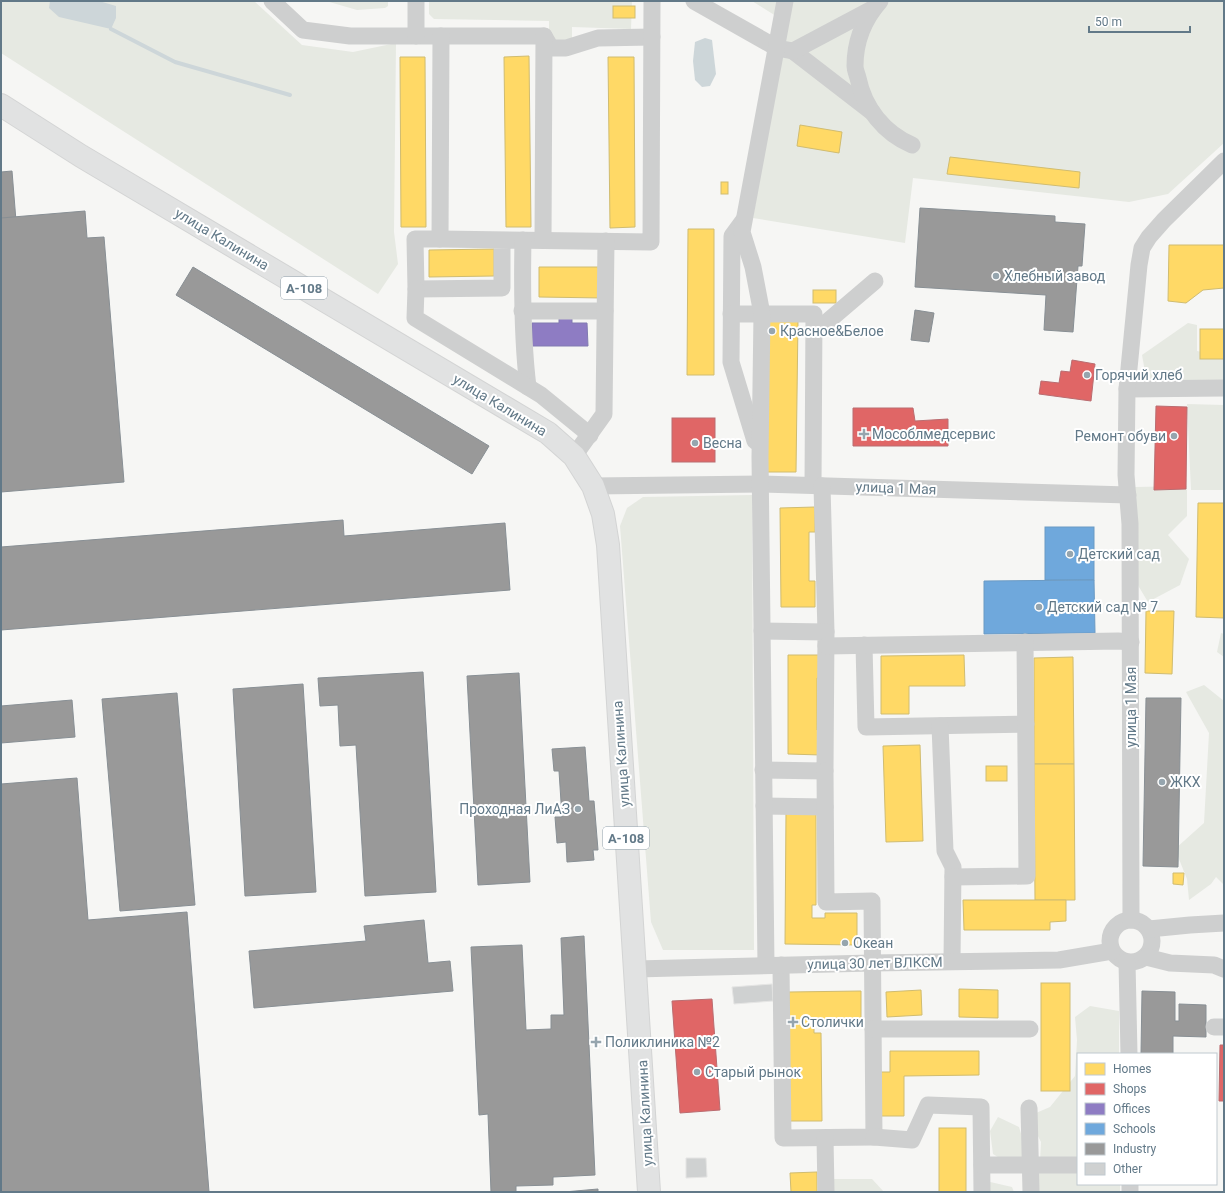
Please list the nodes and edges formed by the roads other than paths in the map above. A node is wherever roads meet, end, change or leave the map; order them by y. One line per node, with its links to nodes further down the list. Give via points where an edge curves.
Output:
1 (272, 1): 7 (street, via 303,30 350,36)
2 (416, 1): 7 (street)
3 (652, 1): 10 (street)
4 (694, 1): 11 (street)
5 (785, 1): 11 (street)
6 (877, 4): 11 (street); 13 (street, via 862,27 855,67 860,89)
7 (416, 36): 8 (street)
8 (441, 36): 9 (street); 17 (street)
9 (544, 36): 10 (street, via 551,48 566,48 598,38); 20 (street)
10 (652, 37): 21 (street, via 651,242)
11 (785, 50): 13 (street); 16 (street)
12 (1, 105): 33 (highway, улица Калинина / А-108, via 88,160 548,433)
13 (872, 112): 14 (street, via 886,129)
14 (912, 145)
15 (1224, 161): 31 (street, улица 1 Мая, via 1164,220 1142,248)
16 (743, 220): 26 (street, via 732,236); 27 (street, via 742,232 753,267)
17 (440, 239): 18 (street); 23 (street, via 415,239)
18 (502, 240): 19 (street); 23 (street, via 502,288)
19 (523, 240): 20 (street); 24 (street)
20 (543, 240): 21 (street)
21 (606, 241): 25 (street)
22 (875, 281): 28 (street)
23 (416, 289): 29 (street, via 415,318)
24 (522, 311): 25 (street); 29 (street)
25 (605, 311): 32 (street, via 604,414)
26 (731, 314): 27 (street); 34 (street, via 731,362)
27 (762, 314): 28 (street, via 814,314); 34 (street)
28 (814, 333): 37 (street)
29 (528, 387): 32 (street, via 542,395)
30 (1224, 388): 31 (street)
31 (1126, 390): 38 (street, улица 1 Мая)
32 (590, 435): 33 (street)
33 (574, 456): 36 (highway, улица Калинина / А-108)
34 (760, 457): 35 (street)
35 (761, 484): 36 (street); 37 (street, улица 1 Мая); 39 (street)
36 (593, 486): 61 (highway, улица Калинина / А-108, via 603,514 608,546)
37 (817, 486): 38 (street, улица 1 Мая); 40 (street)
38 (1128, 495): 42 (street, улица 1 Мая)
39 (762, 631): 40 (street); 46 (street)
40 (826, 639): 43 (street); 47 (street)
41 (1025, 642): 42 (street); 43 (street); 44 (street)
42 (1131, 642): 51 (street, улица 1 Мая)
43 (864, 645): 45 (street, via 866,727)
44 (1026, 724): 45 (street); 50 (street, via 1027,876)
45 (940, 726): 50 (street, via 945,851 953,867)
46 (763, 770): 47 (street); 48 (street)
47 (825, 771): 49 (street)
48 (764, 806): 49 (street); 59 (street)
49 (825, 807): 57 (street, via 826,902 872,901)
50 (953, 877): 56 (street)
51 (1131, 920): 53 (street, via 1144,924); 54 (street, via 1124,921 1113,930 1110,937)
52 (1224, 923): 53 (street)
53 (1149, 929): 55 (street, via 1153,941 1150,953)
54 (1112, 951): 56 (street, улица 30 лет ВЛКСМ, via 1059,960); 58 (street)
55 (1146, 957): 58 (street, via 1133,963); 60 (street, via 1170,963)
56 (952, 961): 57 (street, улица 30 лет ВЛКСМ)
57 (872, 962): 59 (street, улица 30 лет ВЛКСМ); 62 (street)
58 (1127, 962): 64 (street)
59 (773, 965): 61 (street, улица 30 лет ВЛКСМ); 67 (street, via 783,1138)
60 (1221, 965)
61 (636, 969): 71 (highway, улица Калинина / А-108)
62 (873, 1029): 63 (street); 66 (street)
63 (1030, 1029)
64 (1129, 1053)
65 (1029, 1108): 69 (street)
66 (874, 1137): 67 (street); 68 (street, via 912,1140 928,1105 981,1107)
67 (825, 1138): 72 (street)
68 (982, 1165): 69 (street); 73 (street)
69 (1030, 1165): 70 (street); 74 (street)
70 (1077, 1165)
71 (650, 1192)
72 (826, 1192)
73 (982, 1192)
74 (1031, 1192)

